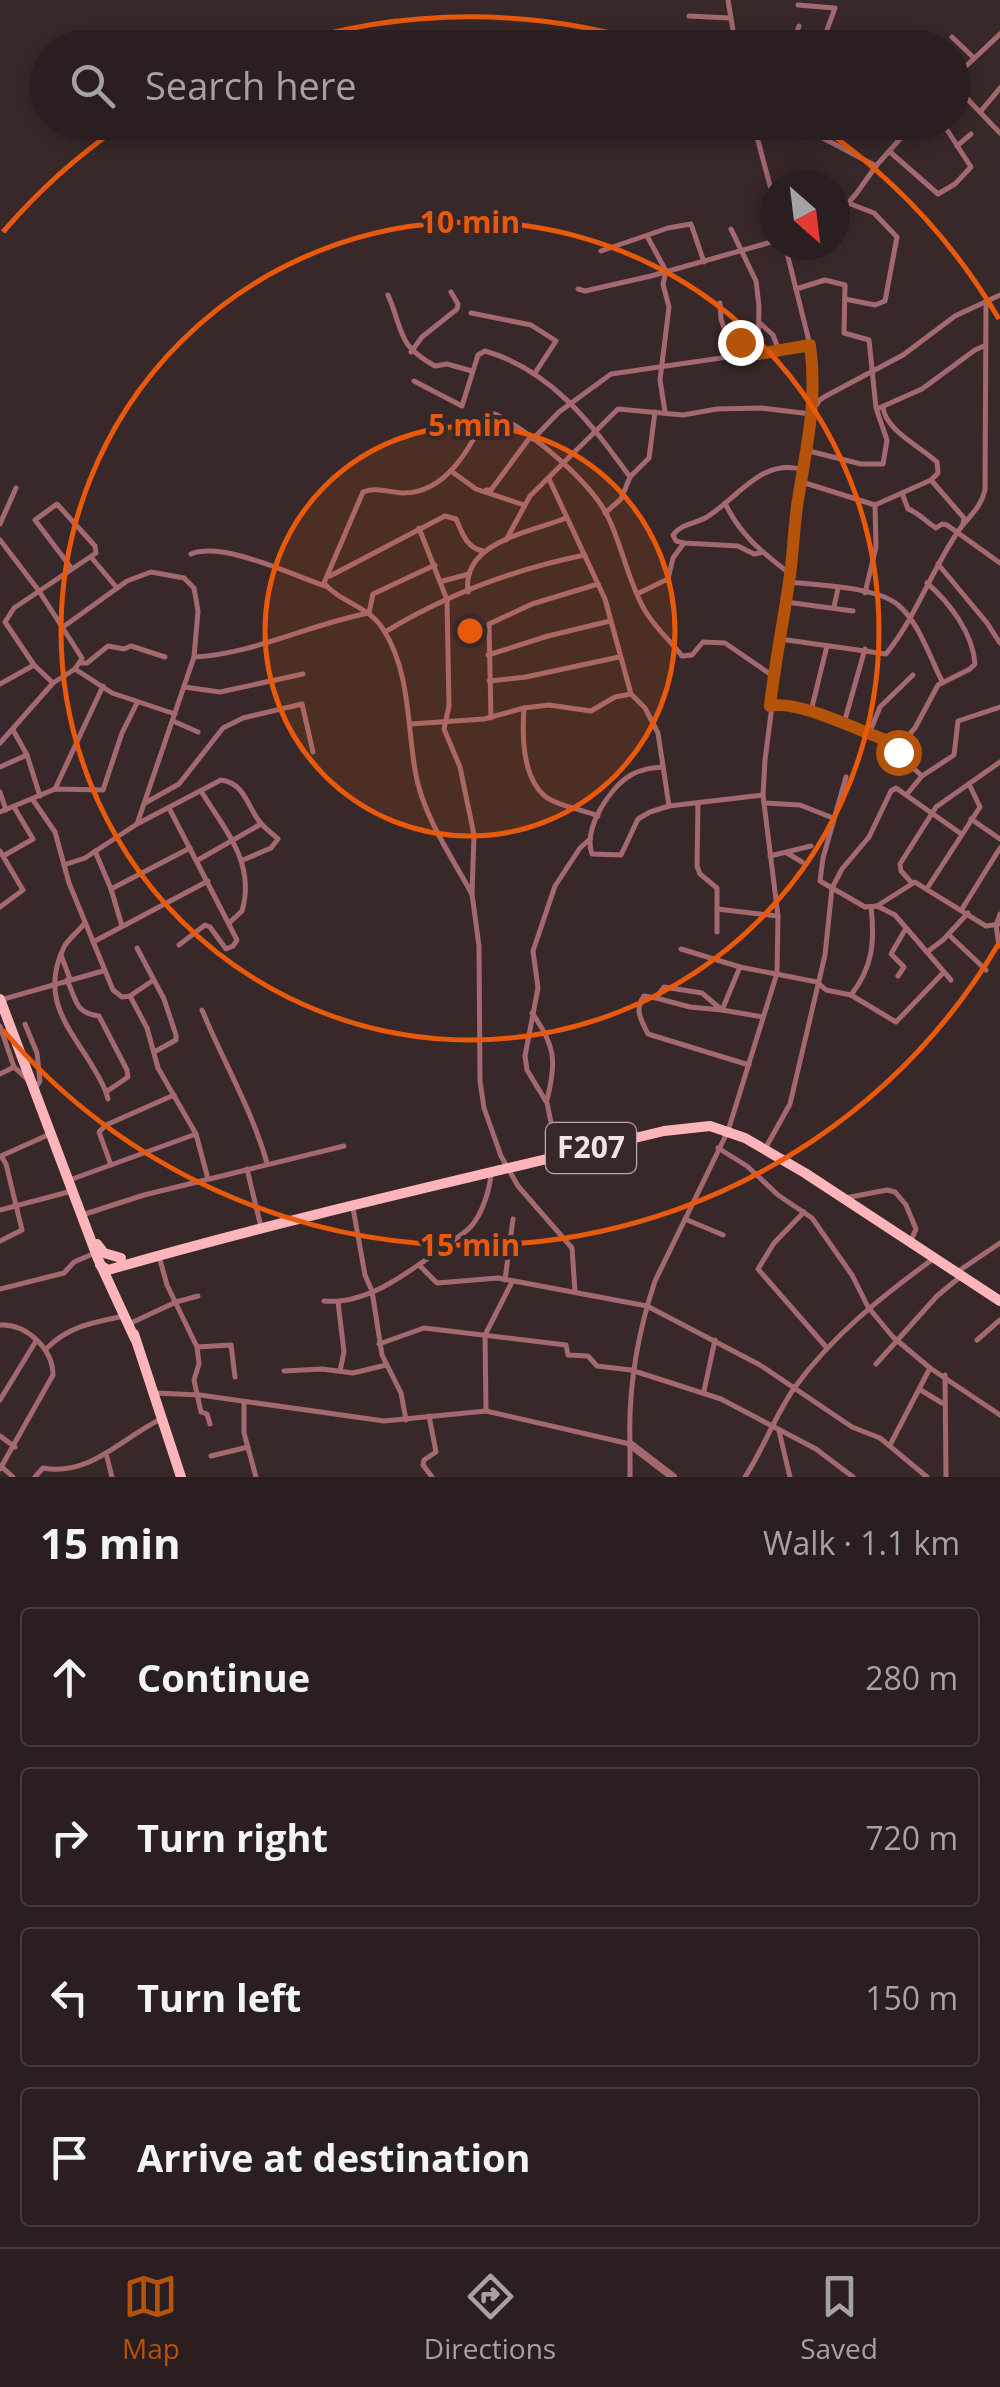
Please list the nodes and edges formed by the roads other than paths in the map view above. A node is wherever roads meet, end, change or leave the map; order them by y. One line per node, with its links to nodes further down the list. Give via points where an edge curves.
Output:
1 (728, 0): 4 (street)
2 (798, 6): 8 (street, via 835,8)
3 (689, 16): 4 (street)
4 (730, 18): 6 (street)
5 (799, 26): 7 (street)
6 (732, 30)
7 (798, 30)
8 (829, 30)
9 (1000, 34): 11 (street)
10 (970, 54): 11 (street)
11 (974, 58): 12 (street)
12 (970, 63)
13 (1000, 78): 14 (street)
14 (1000, 88): 16 (street)
15 (970, 102): 16 (street)
16 (981, 112): 17 (street)
17 (1000, 133)
18 (758, 140): 26 (street)
19 (827, 140): 25 (street)
20 (899, 140): 24 (street)
21 (953, 140): 23 (street)
22 (964, 140): 23 (street)
23 (957, 146): 24 (street, via 971,168 938,194)
24 (889, 152): 25 (street)
25 (876, 166): 27 (street)
26 (766, 170)
27 (850, 200)
28 (850, 204): 42 (street, via 874,213 897,237 885,300)
29 (731, 228): 33 (street)
30 (647, 236): 32 (street); 35 (street, via 693,225); 36 (street)
31 (760, 246): 33 (street)
32 (601, 252)
33 (742, 252): 35 (street); 46 (street, via 756,281)
34 (789, 260): 37 (street)
35 (704, 262): 36 (street)
36 (666, 271): 38 (street); 52 (street)
37 (796, 289): 42 (street, via 825,280 844,284); 47 (street)
38 (578, 290)
39 (451, 292): 51 (street, via 457,309)
40 (388, 295): 51 (street)
41 (1000, 295): 44 (street)
42 (845, 299): 53 (street, via 844,333 869,340)
43 (720, 303): 49 (street, via 727,336)
44 (986, 303): 48 (street); 53 (street)
45 (471, 313): 55 (street, via 531,325 556,341)
46 (761, 327): 49 (street); 50 (street, via 774,335)
47 (810, 345): 50 (street); 57 (street)
48 (984, 346): 59 (street, via 922,390); 82 (street, via 985,490)
49 (758, 351): 50 (street); 52 (street)
50 (779, 351)
51 (411, 352): 54 (street, via 434,366)
52 (663, 365): 58 (street, via 611,374); 61 (street)
53 (873, 370): 57 (street); 59 (street)
54 (472, 371): 55 (street, via 484,351); 56 (street, via 462,406)
55 (536, 373): 58 (street)
56 (414, 381)
57 (817, 398): 62 (street)
58 (571, 403): 63 (street); 64 (street)
59 (880, 408): 65 (street, via 884,464); 71 (street, via 937,462)
60 (655, 412): 61 (street); 63 (street, via 622,408); 69 (street, via 648,458)
61 (665, 412): 62 (street, via 761,408)
62 (811, 414): 65 (street)
63 (593, 431): 66 (street); 69 (street)
64 (532, 438): 66 (street); 68 (street, via 490,414); 74 (street, via 491,490)
65 (809, 451): 67 (street)
66 (561, 463): 70 (street); 79 (street)
67 (804, 470): 72 (street); 76 (street, via 776,468)
68 (452, 471): 74 (street); 99 (street, via 415,492 363,492)
69 (630, 477): 79 (street)
70 (549, 479): 77 (street); 80 (street)
71 (931, 480): 75 (street); 82 (street, via 964,518)
72 (802, 482): 78 (street); 98 (street)
73 (16, 488): 81 (street)
74 (482, 491): 77 (street)
75 (902, 493): 78 (street); 84 (street, via 908,510 923,522)
76 (725, 503): 87 (street, via 699,522 680,526 673,538); 89 (street)
77 (524, 505): 86 (street)
78 (876, 506): 109 (street, via 876,547)
79 (606, 512): 110 (street)
80 (566, 518): 86 (street); 91 (street)
81 (0, 524)
82 (962, 526): 84 (street)
83 (419, 528): 88 (street, via 452,516 465,540); 95 (street); 99 (street)
84 (957, 533): 93 (street); 94 (street)
85 (0, 540): 107 (street)
86 (506, 540): 88 (street)
87 (684, 543): 89 (street); 110 (street, via 668,579)
88 (482, 551): 97 (street)
89 (760, 553): 98 (street)
90 (190, 554): 104 (street, via 228,554)
91 (585, 556): 103 (street); 108 (street, via 502,576)
92 (91, 557): 96 (street); 96 (street, via 95,546 55,505 35,520); 105 (street)
93 (999, 561)
94 (938, 564): 102 (street); 121 (street)
95 (435, 566): 100 (street); 115 (street, via 374,594)
96 (72, 569): 107 (street)
97 (469, 574): 100 (street); 108 (street)
98 (790, 574): 101 (street)
99 (329, 576): 104 (street)
100 (442, 581): 111 (street)
101 (789, 582): 106 (street); 112 (street)
102 (926, 583): 116 (street); 134 (street, via 952,610 974,655 973,667)
103 (598, 584): 117 (street); 124 (street, via 493,622)
104 (325, 586): 115 (street)
105 (117, 588): 118 (street); 125 (street, via 151,572 192,583 198,611)
106 (838, 588): 109 (street); 113 (street)
107 (39, 591): 118 (street); 128 (street, via 6,622)
108 (468, 592): 111 (street)
109 (864, 593): 116 (street, via 890,599)
110 (638, 594): 132 (street, via 682,656 703,642 724,642)
111 (448, 600): 119 (street); 147 (street)
112 (786, 602): 113 (street); 120 (street)
113 (834, 607): 114 (street)
114 (853, 611)
115 (369, 613): 119 (street); 125 (street, via 257,646)
116 (909, 615): 123 (street, via 886,654); 134 (street)
117 (610, 621): 124 (street); 126 (street)
118 (63, 627): 129 (street, via 82,658)
119 (385, 632): 148 (street)
120 (780, 639): 122 (street); 132 (street)
121 (1000, 644)
122 (827, 646): 123 (street); 144 (street)
123 (865, 649): 149 (street)
124 (488, 655): 133 (street)
125 (194, 656): 138 (street)
126 (619, 656): 133 (street); 139 (street)
127 (166, 657): 129 (street, via 108,646)
128 (34, 665): 135 (street); 136 (street)
129 (77, 666): 135 (street); 137 (street)
130 (303, 674): 138 (street, via 220,692)
131 (913, 675): 152 (street, via 880,707)
132 (774, 676): 141 (street)
133 (489, 681): 146 (street)
134 (942, 682): 154 (street)
135 (53, 683): 150 (street)
136 (0, 684)
137 (104, 686): 140 (street); 163 (street)
138 (184, 687): 145 (street)
139 (631, 694): 143 (street, via 591,711); 158 (street, via 658,733)
140 (137, 704): 145 (street); 163 (street, via 104,788)
141 (770, 706): 144 (street); 167 (street)
142 (1000, 706): 160 (street, via 958,721 954,755)
143 (524, 708): 146 (street); 177 (street, via 523,750 545,796)
144 (810, 712): 149 (street)
145 (175, 717): 151 (street); 169 (street)
146 (491, 718): 147 (street)
147 (446, 721): 148 (street); 202 (street, via 474,835)
148 (410, 724): 202 (street, via 420,791)
149 (844, 724): 152 (street)
150 (13, 730): 153 (street); 156 (street)
151 (198, 732)
152 (868, 734): 154 (street)
153 (0, 742)
154 (900, 745): 160 (street, via 900,757)
155 (313, 752): 169 (street, via 302,704 244,718 224,728 179,784)
156 (26, 755): 159 (street); 168 (street)
157 (1000, 762): 162 (street)
158 (663, 767): 173 (street); 177 (street, via 626,778)
159 (0, 768)
160 (922, 776): 166 (street)
161 (846, 777): 178 (street)
162 (969, 784): 176 (street); 179 (street, via 980,804)
163 (54, 790): 168 (street)
164 (201, 791): 174 (street); 181 (street, via 221,780 234,784); 185 (street)
165 (0, 792): 175 (street)
166 (907, 794): 176 (street); 199 (street, via 891,791 869,837)
167 (763, 795): 170 (street); 171 (street)
168 (37, 798): 172 (street); 196 (street)
169 (144, 803): 180 (street)
170 (698, 803): 173 (street); 205 (street, via 696,866 716,886)
171 (764, 803): 178 (street, via 800,805); 192 (street)
172 (14, 806): 175 (street); 191 (street, via 33,839)
173 (668, 806): 184 (street, via 638,819 621,855 592,854)
174 (169, 808): 180 (street); 187 (street)
175 (3, 811)
176 (932, 812): 182 (street); 198 (street, via 900,864)
177 (598, 816): 184 (street)
178 (833, 818): 199 (street, via 820,877)
179 (971, 819): 182 (street); 183 (street)
180 (138, 824): 189 (street)
181 (261, 824): 185 (street); 194 (street, via 278,841)
182 (960, 833): 200 (street)
183 (1000, 838)
184 (590, 839): 240 (street, via 555,886 541,923)
185 (230, 840): 193 (street); 194 (street)
186 (811, 846): 190 (street)
187 (190, 848): 193 (street); 201 (street)
188 (1000, 848): 206 (street)
189 (95, 851): 196 (street); 201 (street)
190 (785, 852): 192 (street); 195 (street)
191 (2, 853): 203 (street, via 23,890)
192 (770, 856): 208 (street)
193 (198, 860): 197 (street)
194 (243, 860): 210 (street, via 246,901)
195 (802, 862)
196 (64, 865): 209 (street)
197 (208, 881): 210 (street); 212 (street)
198 (912, 882): 200 (street); 204 (street)
199 (832, 888): 204 (street); 232 (street)
200 (928, 888): 206 (street)
201 (111, 889): 212 (street)
202 (472, 894): 261 (street, via 480,1081)
203 (0, 906)
204 (874, 907): 213 (street, via 895,915); 234 (street, via 873,950)
205 (717, 909): 208 (street); 214 (street)
206 (965, 911): 211 (street, via 986,926); 215 (street)
207 (1000, 914): 211 (street)
208 (778, 916): 226 (street)
209 (85, 923): 216 (street); 222 (street)
210 (229, 923): 217 (street, via 237,940 228,949 205,925)
211 (998, 924): 218 (street)
212 (122, 926): 216 (street)
213 (906, 930): 221 (street); 228 (street, via 891,954 904,969)
214 (717, 932)
215 (949, 935): 221 (street); 224 (street)
216 (93, 942): 225 (street)
217 (179, 945)
218 (999, 946)
219 (137, 948): 231 (street)
220 (681, 948): 223 (street)
221 (926, 952): 227 (street)
222 (61, 954): 229 (street); 233 (street)
223 (740, 966): 226 (street); 239 (street)
224 (986, 970)
225 (103, 971): 229 (street); 235 (street, via 118,995)
226 (778, 972): 232 (street); 241 (street)
227 (943, 973): 230 (street); 234 (street, via 898,1022)
228 (898, 976)
229 (69, 980): 233 (street); 233 (street, via 85,1015 99,1016 126,1070 128,1077 107,1096 59,1010)
230 (952, 980)
231 (153, 981): 235 (street); 244 (street, via 176,1034)
232 (817, 982): 234 (street); 256 (street, via 790,1104)
233 (52, 983): 237 (street)
234 (851, 995)
235 (130, 996): 244 (street)
236 (656, 998): 239 (street); 239 (street, via 664,987 702,993); 245 (street, via 644,996 639,1007 648,1034)
237 (0, 1000): 248 (main road)
238 (202, 1010): 258 (street)
239 (722, 1010): 241 (street)
240 (532, 1013): 250 (street, via 527,1070); 250 (street, via 553,1050)
241 (765, 1018): 245 (street)
242 (25, 1024): 248 (street, via 40,1081)
243 (0, 1026): 246 (street)
244 (154, 1052): 249 (street)
245 (749, 1065): 251 (street)
246 (14, 1067): 247 (street); 248 (street)
247 (0, 1074)
248 (32, 1085): 252 (main road)
249 (174, 1095): 253 (street); 259 (street, via 99,1132)
250 (546, 1102): 257 (street, via 550,1130)
251 (728, 1131): 255 (street); 256 (main road, F207); 257 (main road, F207, via 690,1127)
252 (50, 1134): 264 (main road); 266 (street, via 2,1156)
253 (196, 1134): 259 (street); 263 (street)
254 (344, 1146): 258 (street)
255 (718, 1148): 269 (street); 271 (street)
256 (765, 1150): 265 (main road, F207)
257 (565, 1154): 261 (main road, F207)
258 (267, 1164): 260 (street)
259 (110, 1165): 264 (street)
260 (247, 1169): 263 (street); 273 (street)
261 (508, 1169): 262 (main road, F207); 286 (street, via 568,1240)
262 (491, 1173): 267 (main road, F207); 282 (street, via 474,1223)
263 (208, 1179): 270 (street)
264 (70, 1186): 266 (street); 270 (main road)
265 (842, 1198): 277 (main road, F207); 277 (street, via 896,1192 916,1230)
266 (17, 1205): 268 (street); 275 (street, via 22,1230)
267 (353, 1205): 273 (main road, F207); 287 (street)
268 (0, 1210)
269 (804, 1212): 294 (street); 306 (street, via 758,1270)
270 (82, 1215): 278 (main road)
271 (685, 1219): 274 (street); 293 (street)
272 (513, 1220): 284 (street)
273 (262, 1227): 279 (main road, F207)
274 (723, 1236)
275 (0, 1241)
276 (1000, 1242): 283 (street, via 960,1270)
277 (910, 1244): 280 (main road, F207)
278 (96, 1249): 281 (main road); 281 (main road); 285 (street, via 64,1273)
279 (158, 1254): 281 (main road, F207); 291 (street)
280 (932, 1259): 283 (main road, F207); 294 (street)
281 (108, 1266): 295 (main road); 295 (main road)
282 (419, 1266): 284 (street, via 437,1283); 287 (street)
283 (960, 1278): 290 (main road, F207); 299 (street)
284 (508, 1282): 286 (street); 298 (street)
285 (0, 1289)
286 (575, 1291): 293 (street)
287 (372, 1292): 292 (street); 303 (street)
288 (198, 1296): 291 (street)
289 (324, 1301): 292 (street)
290 (1000, 1301)
291 (176, 1302): 295 (street); 304 (street)
292 (338, 1302): 312 (street)
293 (647, 1306): 300 (street); 310 (street)
294 (868, 1307): 299 (street); 306 (street)
295 (128, 1320): 305 (street, via 90,1322); 318 (main road)
296 (1000, 1320): 301 (street)
297 (0, 1326): 302 (street, via 15,1326)
298 (486, 1335): 303 (street, via 424,1328); 310 (street, via 566,1345 568,1355); 323 (street)
299 (896, 1339): 307 (street); 309 (street)
300 (715, 1340): 315 (street); 317 (street)
301 (978, 1340)
302 (36, 1341): 305 (street); 320 (street)
303 (379, 1344): 308 (street)
304 (198, 1347): 314 (street, via 232,1345); 319 (street, via 194,1380)
305 (47, 1348): 334 (street, via 53,1375)
306 (827, 1348): 315 (street)
307 (876, 1364)
308 (386, 1365): 312 (street); 327 (street)
309 (930, 1368): 313 (street); 316 (street)
310 (631, 1370): 317 (street); 332 (street)
311 (284, 1371): 312 (street)
312 (340, 1371)
313 (946, 1375): 322 (street); 324 (street)
314 (235, 1377)
315 (793, 1389): 329 (street); 333 (street)
316 (919, 1389): 322 (street); 333 (street)
317 (704, 1392): 329 (street)
318 (153, 1393): 319 (street); 326 (main road)
319 (200, 1395): 321 (street); 328 (street)
320 (0, 1400)
321 (244, 1401): 327 (street, via 351,1419); 335 (street)
322 (943, 1403): 351 (street)
323 (486, 1410): 325 (street); 332 (street)
324 (1000, 1415)
325 (429, 1416): 327 (street); 345 (street, via 436,1452 423,1465)
326 (161, 1419): 337 (street); 343 (main road)
327 (406, 1420)
328 (210, 1424)
329 (771, 1428): 330 (street); 348 (street)
330 (779, 1431): 339 (street); 349 (street)
331 (0, 1436): 334 (street)
332 (630, 1444): 346 (street); 347 (street)
333 (890, 1445): 350 (street)
334 (15, 1447): 338 (street)
335 (248, 1447): 336 (street); 344 (street)
336 (211, 1456)
337 (107, 1457): 341 (street, via 60,1471 43,1468); 342 (street)
338 (0, 1467): 340 (street)
339 (788, 1475)
340 (13, 1477)
341 (35, 1477)
342 (112, 1477)
343 (181, 1477)
344 (256, 1477)
345 (432, 1477)
346 (630, 1477)
347 (673, 1477)
348 (745, 1477)
349 (853, 1477)
350 (927, 1477)
351 (946, 1477)

